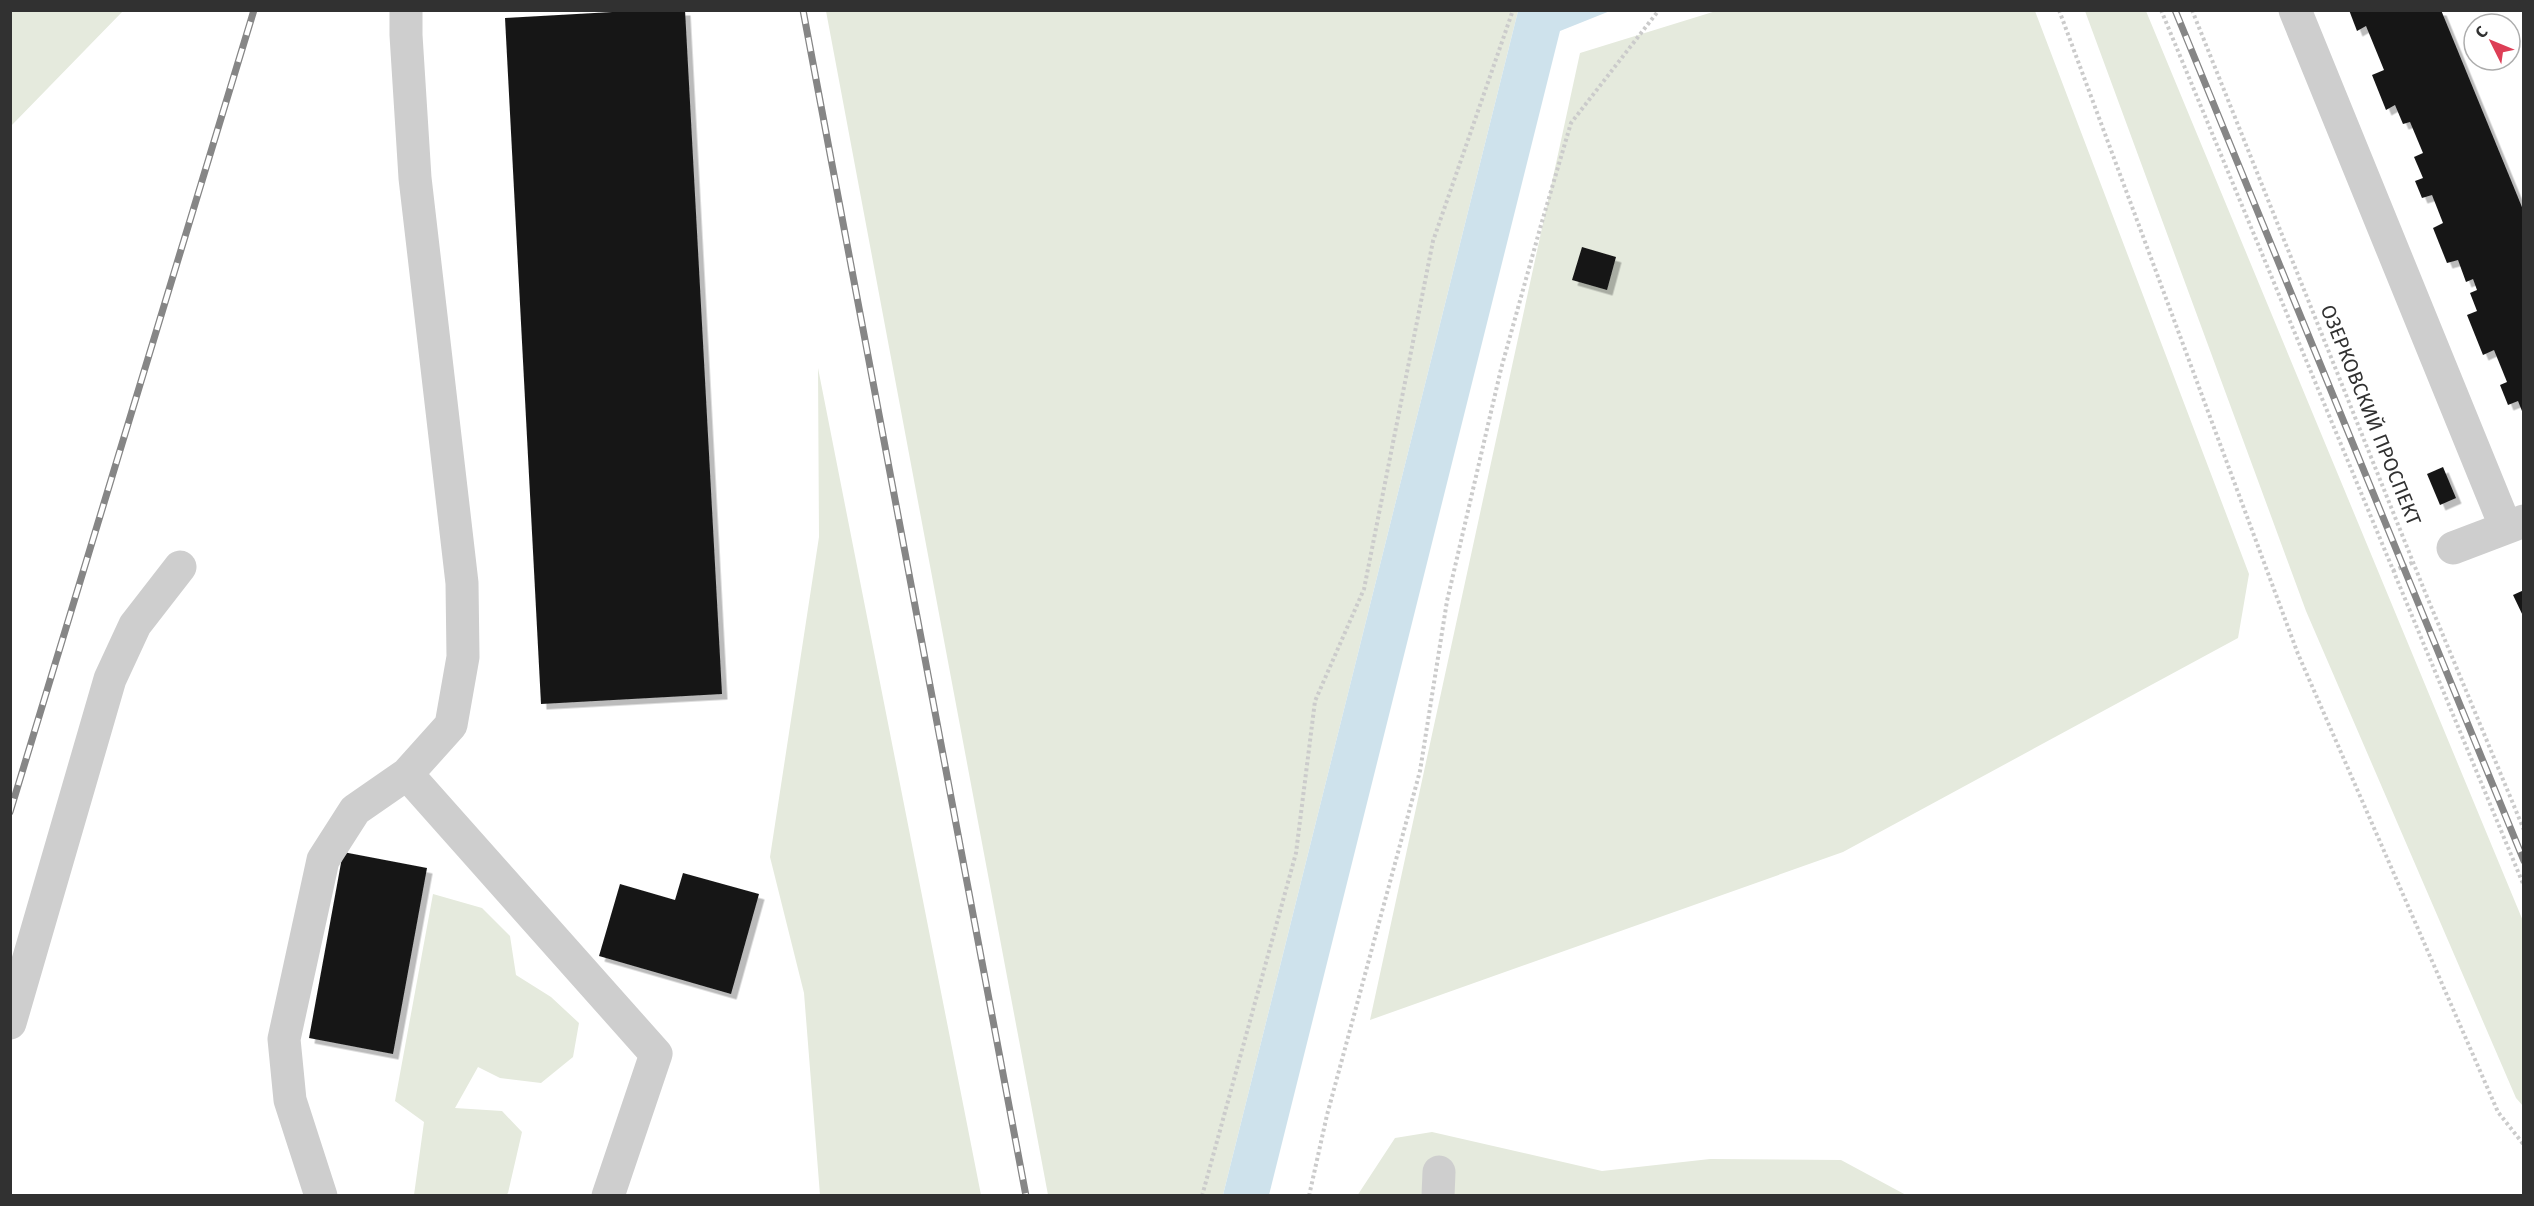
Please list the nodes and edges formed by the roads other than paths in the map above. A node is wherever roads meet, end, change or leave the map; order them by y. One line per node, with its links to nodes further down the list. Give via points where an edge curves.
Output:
1 (406, 10): 6 (street, via 415,178 462,583 463,657 451,725)
2 (2295, 10): 3 (street)
3 (2515, 524): 4 (street)
4 (2453, 548)
5 (180, 567): 7 (street, via 135,625 110,679)
6 (407, 774): 8 (street, via 355,810 323,860 284,1039 290,1100); 9 (street, via 656,1054)
7 (10, 1023)
8 (321, 1196)
9 (608, 1196)

